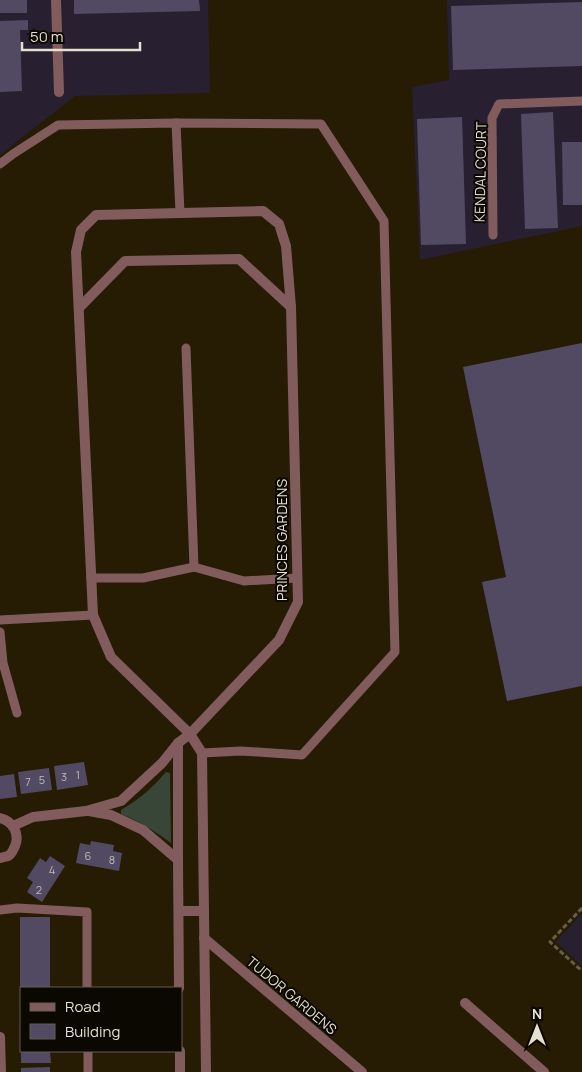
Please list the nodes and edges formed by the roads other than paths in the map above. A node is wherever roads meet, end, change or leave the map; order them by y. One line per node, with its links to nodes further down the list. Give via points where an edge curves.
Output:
1 (56, 0): 2 (street)
2 (59, 92)
3 (582, 101): 7 (lane, KENDAL COURT, via 498,104 492,118)
4 (176, 123): 5 (lane, via 58,125); 6 (lane); 20 (lane, via 321,124 384,221 395,652 302,754)
5 (0, 164)
6 (180, 213): 8 (street, PRINCES GARDENS, via 263,211 279,224 286,246); 9 (street, PRINCES GARDENS, via 96,215 80,230 76,252)
7 (493, 235)
8 (291, 307): 9 (street, via 239,259 125,262); 13 (street, PRINCES GARDENS)
9 (79, 308): 12 (street, PRINCES GARDENS)
10 (186, 348): 11 (lane)
11 (194, 567): 12 (lane, via 143,578); 13 (lane, via 244,581)
12 (91, 578): 14 (street, PRINCES GARDENS)
13 (297, 578): 18 (street, PRINCES GARDENS, via 298,602 279,640)
14 (93, 615): 15 (lane); 18 (street, PRINCES GARDENS, via 111,657)
15 (0, 620)
16 (0, 632): 17 (lane, via 2,663)
17 (17, 713)
18 (190, 734): 19 (street, PRINCES GARDENS); 20 (street, PRINCES GARDENS)
19 (178, 743): 21 (street, PRINCES GARDENS, via 162,763 121,801); 25 (street)
20 (202, 753): 28 (street)
21 (86, 811): 23 (street, via 33,818); 25 (street, via 111,815 142,830)
22 (0, 818): 23 (street)
23 (13, 826): 24 (street, via 17,841 12,852)
24 (0, 858)
25 (178, 860): 27 (street)
26 (0, 910): 30 (lane, via 86,912)
27 (179, 911): 28 (street); 31 (street)
28 (204, 911): 29 (street)
29 (204, 938): 40 (street); 41 (street, TUDOR GARDENS)
30 (87, 987)
31 (179, 987)
32 (466, 1003): 42 (street)
33 (0, 1037): 34 (street)
34 (0, 1050): 37 (street)
35 (88, 1052): 38 (lane)
36 (180, 1052): 39 (street)
37 (1, 1072)
38 (88, 1072)
39 (180, 1072)
40 (206, 1072)
41 (362, 1072)
42 (544, 1072)

